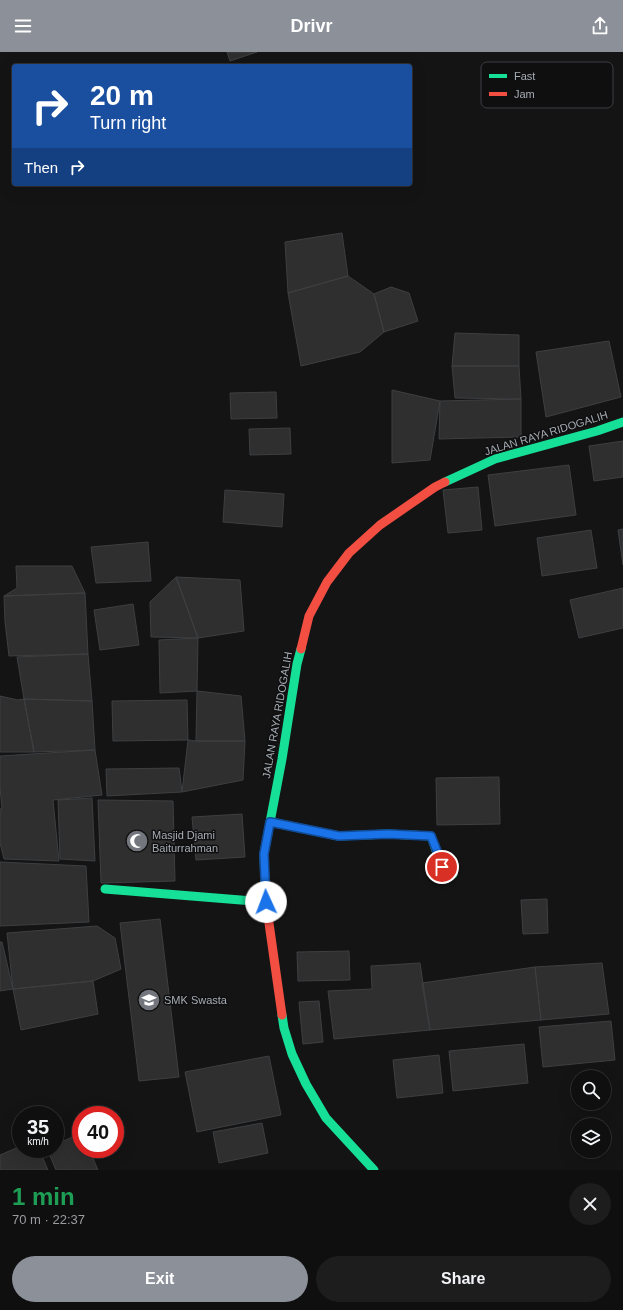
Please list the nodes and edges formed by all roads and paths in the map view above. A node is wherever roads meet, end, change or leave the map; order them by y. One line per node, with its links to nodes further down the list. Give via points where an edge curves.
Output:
1 (623, 422): 2 (street, JALAN RAYA RIDOGALIH, via 494,458 435,487 380,525 349,553 328,582 309,616 297,664)
2 (270, 822): 3 (street, via 339,836 431,836 442,867); 5 (street, JALAN RAYA RIDOGALIH, via 264,854)
3 (453, 874)
4 (105, 889): 5 (street)
5 (266, 902): 6 (street, JALAN RAYA RIDOGALIH, via 279,1000 292,1054 326,1118)
6 (374, 1170)

